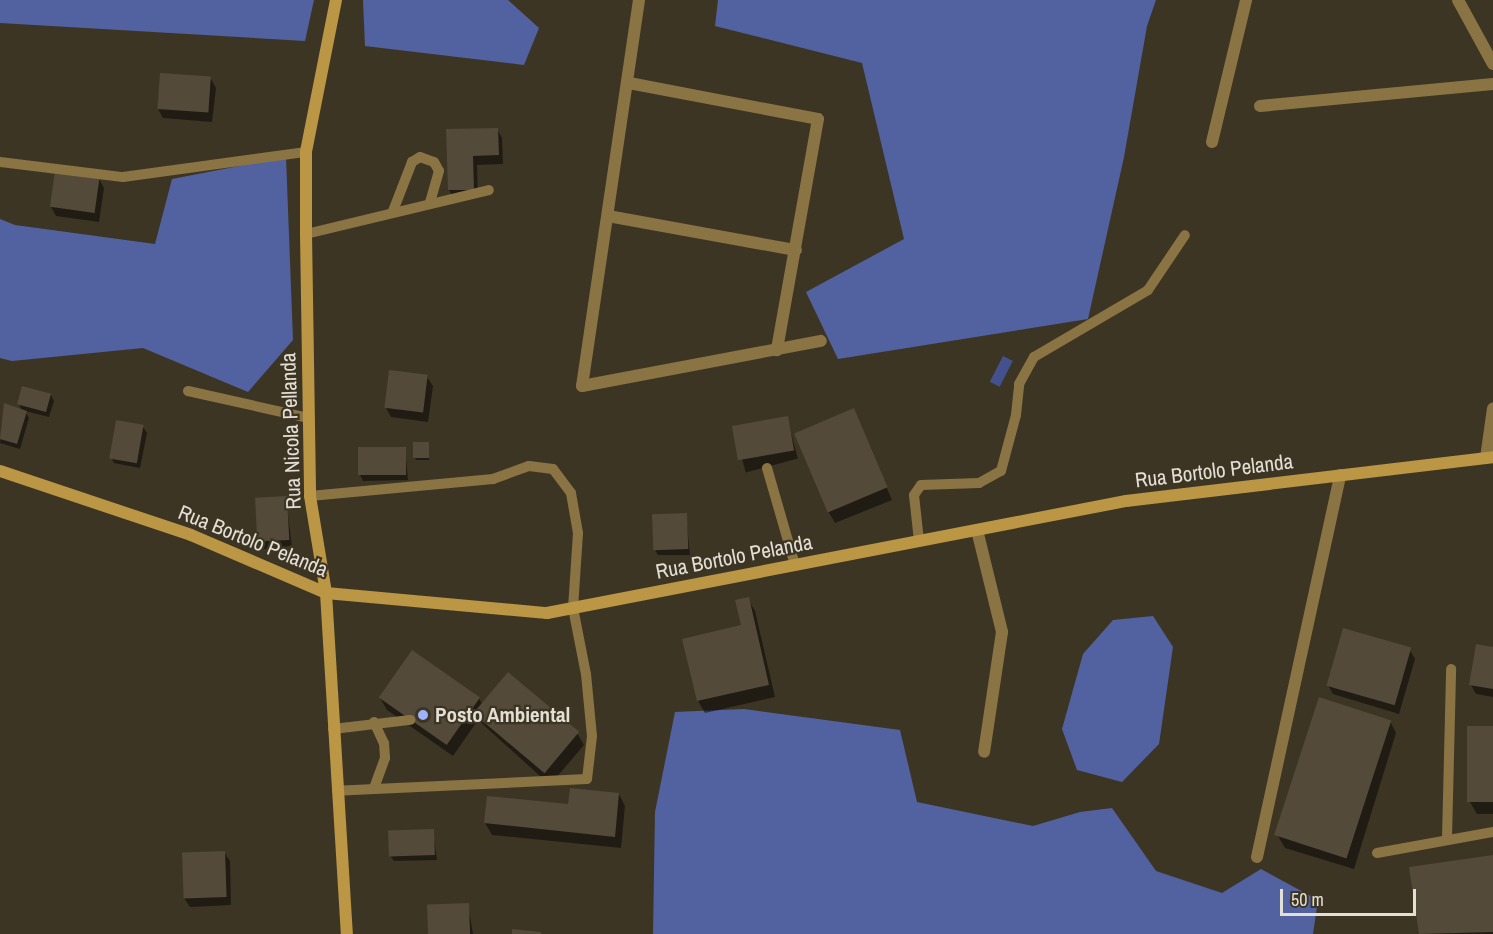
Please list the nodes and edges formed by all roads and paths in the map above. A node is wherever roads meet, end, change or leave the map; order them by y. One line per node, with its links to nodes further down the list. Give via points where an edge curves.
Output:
1 (336, 0): 10 (street, Rua Nicola Pellanda)
2 (639, 0): 6 (street)
3 (1246, 0): 9 (street)
4 (1458, 0): 5 (street)
5 (1493, 64)
6 (628, 83): 15 (street); 18 (street, via 818,119)
7 (1493, 84): 8 (street)
8 (1260, 106)
9 (1212, 142)
10 (306, 152): 11 (lane, via 123,177); 16 (street, Rua Nicola Pellanda)
11 (0, 162)
12 (489, 190): 13 (lane)
13 (430, 203): 14 (lane); 14 (lane, via 439,171 434,162 420,157 412,162)
14 (393, 212): 16 (lane)
15 (608, 216): 18 (street); 20 (street, via 582,386)
16 (306, 234): 23 (street, Rua Nicola Pellanda)
17 (1185, 234): 30 (lane, via 1148,290 1034,357 1019,384 1016,415 1001,471 979,483 921,485 914,495)
18 (796, 250): 20 (street)
19 (821, 341): 20 (street)
20 (777, 350)
21 (188, 391): 23 (lane)
22 (1493, 408): 24 (street)
23 (309, 418): 28 (street, Rua Nicola Pellanda)
24 (1489, 458): 27 (street, Rua Bortolo Pelanda)
25 (767, 468): 31 (lane)
26 (0, 471): 32 (street, Rua Bortolo Pelanda, via 191,534)
27 (1340, 475): 29 (street, Rua Bortolo Pelanda, via 1126,501); 44 (street)
28 (310, 496): 32 (street, Rua Nicola Pellanda); 33 (lane, via 493,479 529,466 553,469 571,493 578,533)
29 (977, 530): 30 (street, Rua Bortolo Pelanda); 38 (street, via 1002,632)
30 (919, 541): 31 (street, Rua Bortolo Pelanda)
31 (795, 565): 33 (street, Rua Bortolo Pelanda)
32 (327, 593): 33 (street, Rua Bortolo Pelanda, via 514,611); 37 (street, Rua Nicola Pellanda)
33 (573, 608): 39 (lane, via 586,674 592,736 587,779)
34 (1451, 669): 42 (lane)
35 (410, 720): 36 (lane)
36 (374, 722): 37 (lane); 39 (lane, via 384,743 385,758)
37 (333, 729): 40 (street, Rua Nicola Pellanda)
38 (984, 752)
39 (374, 788): 40 (lane)
40 (337, 791): 45 (street, Rua Nicola Pellanda)
41 (1493, 832): 42 (lane)
42 (1447, 838): 43 (lane)
43 (1377, 853)
44 (1257, 857)
45 (347, 934)

